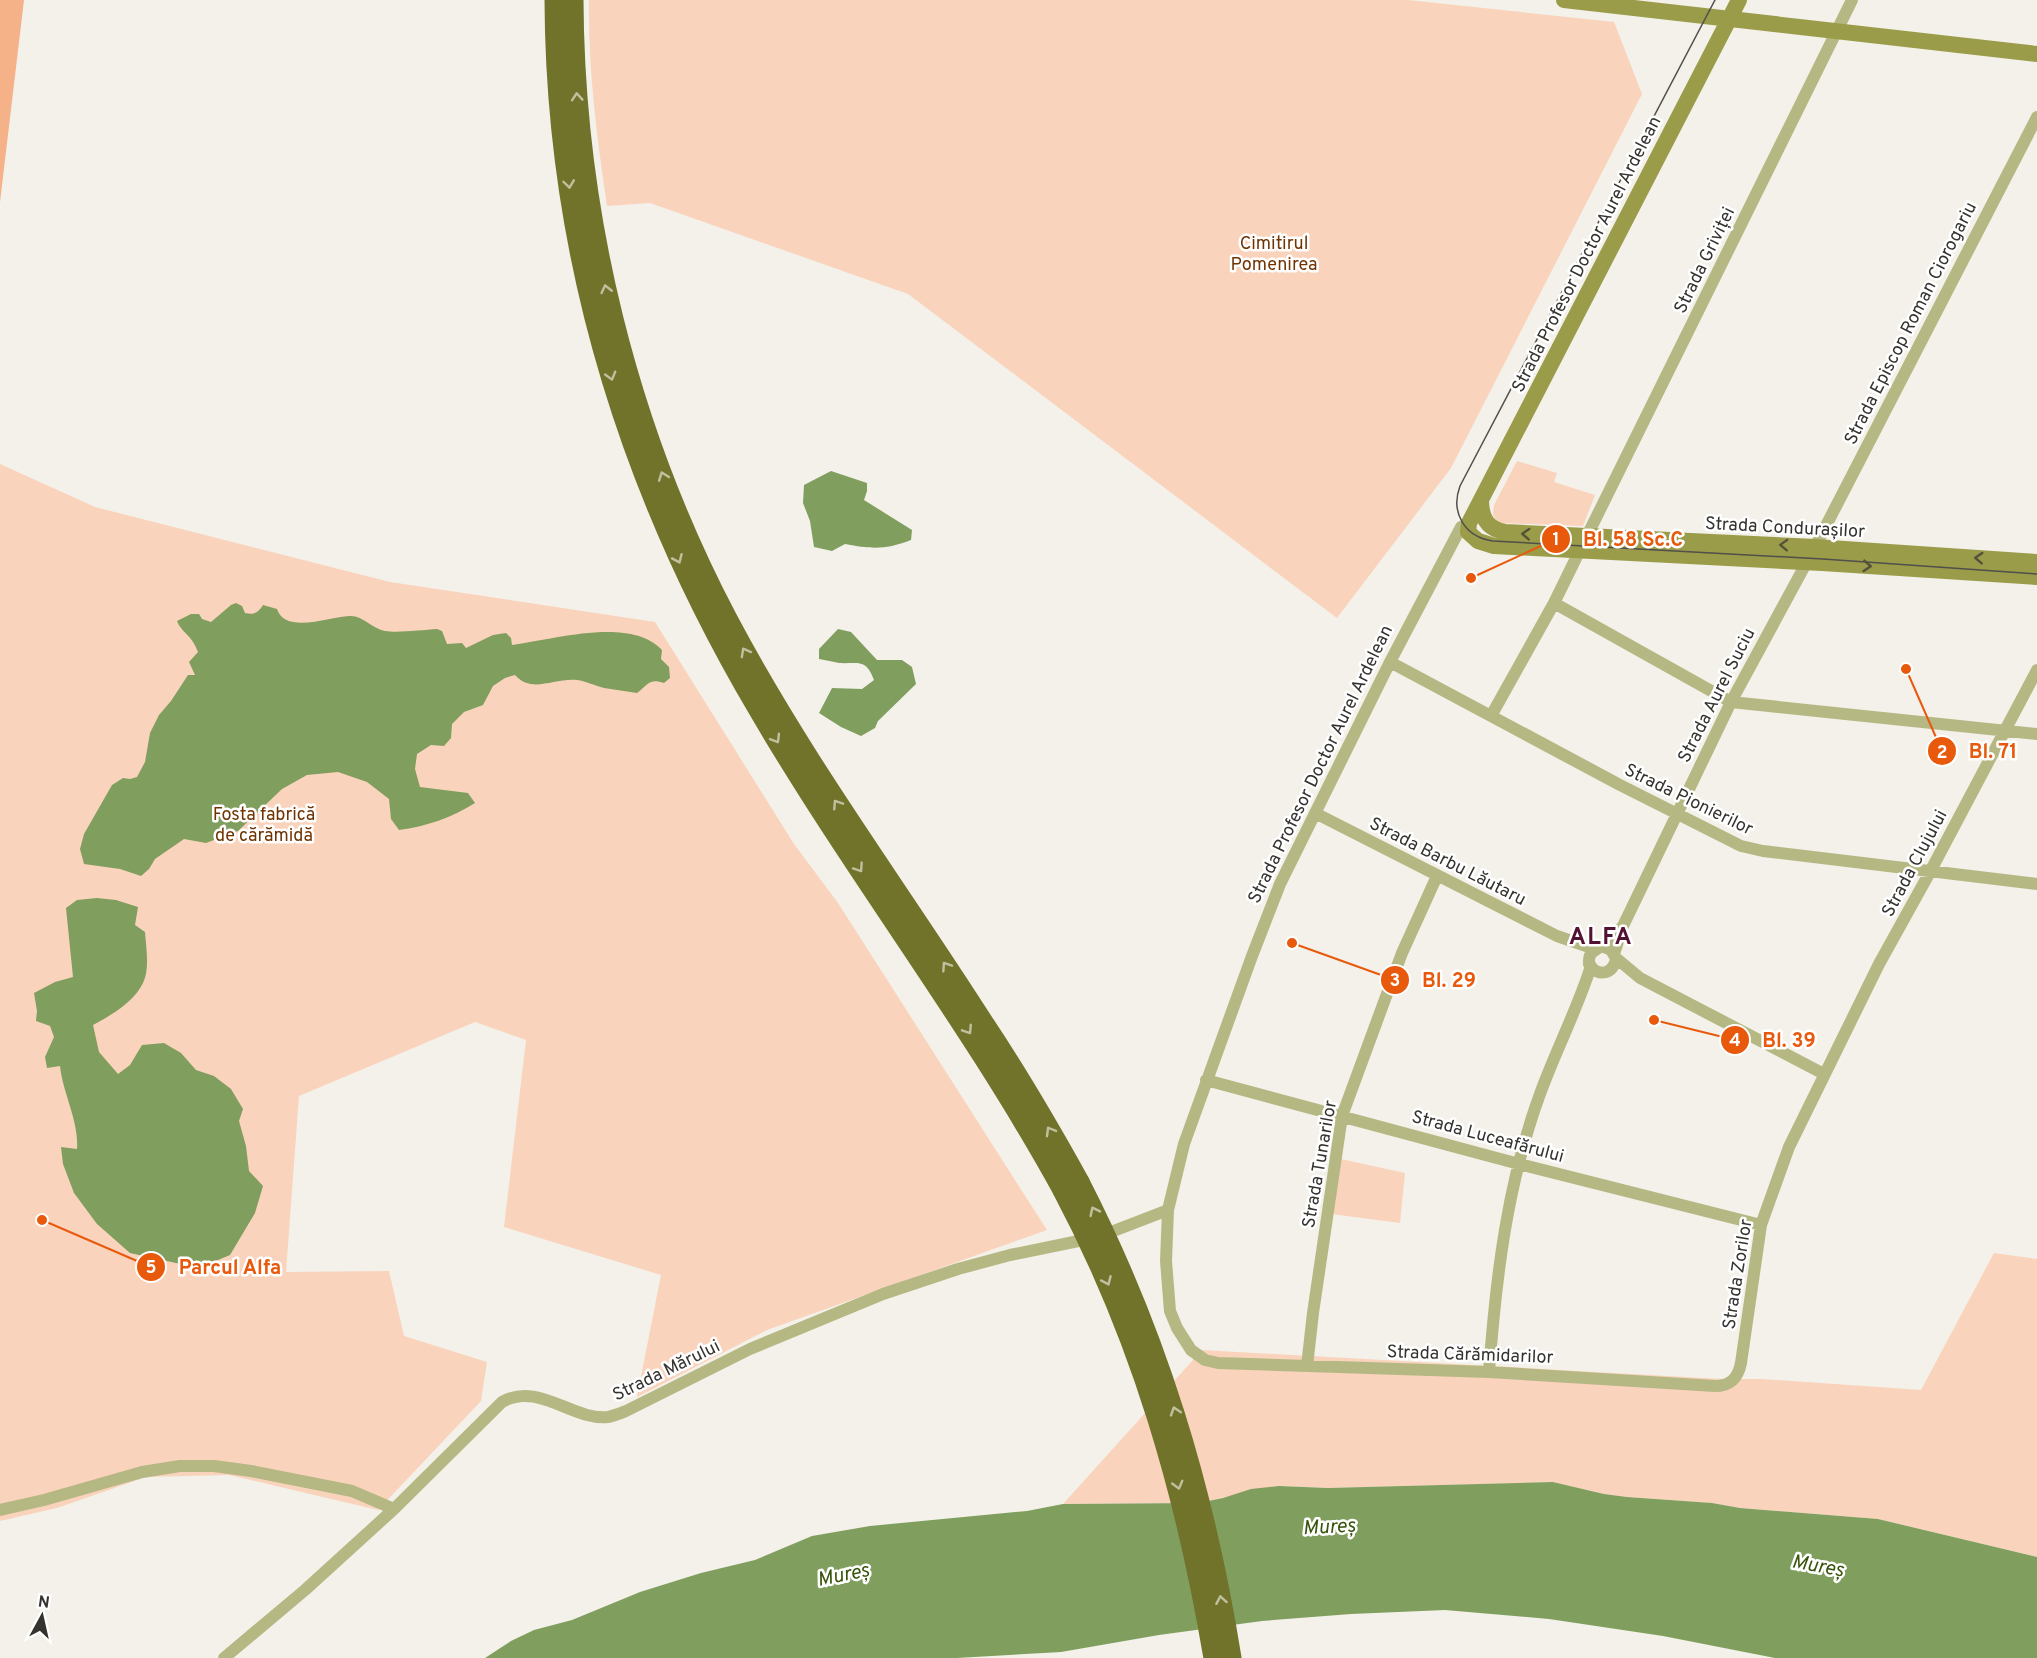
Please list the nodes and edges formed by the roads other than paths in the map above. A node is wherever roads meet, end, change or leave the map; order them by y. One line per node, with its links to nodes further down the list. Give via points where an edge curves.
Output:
1 (555, 0): 23 (highway, one-way to 23, via 569,186 589,293 611,379 639,463 680,563 711,626)
2 (573, 0): 23 (highway, one-way to 2, via 660,469 629,375 606,291 586,176 575,69)
3 (1564, 0): 6 (main road)
4 (1739, 0): 6 (main road, Strada Profesor Doctor Aurel Ardelean)
5 (1852, 0): 7 (street, Strada Griviței)
6 (1730, 19): 7 (main road); 10 (main road, Strada Profesor Doctor Aurel Ardelean)
7 (1837, 31): 8 (main road); 14 (street, Strada Griviței)
8 (2037, 54)
9 (2037, 117): 15 (street, Strada Episcop Roman Ciorogariu)
10 (1481, 500): 11 (main road, Strada Profesor Doctor Aurel Ardelean); 14 (main road, Strada Condurașilor, one-way to 10, via 1500,532 1484,519)
11 (1468, 525): 12 (street, Strada Profesor Doctor Aurel Ardelean, via 1461,537); 13 (main road, via 1469,534)
12 (1455, 539): 13 (street, Strada Condurașilor); 20 (street, Strada Profesor Doctor Aurel Ardelean)
13 (1478, 541): 14 (main road, Strada Condurașilor, via 1494,546)
14 (1583, 543): 15 (main road, Strada Condurașilor, one-way to 14); 17 (main road, Strada Condurașilor); 19 (street, Strada Griviței)
15 (1815, 547): 16 (main road, Strada Condurașilor, one-way to 15); 17 (street, Strada Aurel Suciu)
16 (2037, 562)
17 (1806, 563): 18 (main road, Strada Condurașilor, one-way to 18); 22 (street, Strada Aurel Suciu)
18 (2037, 577)
19 (1554, 603): 22 (street); 24 (street, Strada Griviței)
20 (1390, 662): 24 (street, Strada Pionierilor); 27 (street, Strada Profesor Doctor Aurel Ardelean)
21 (2037, 670): 25 (street, Strada Clujului)
22 (1731, 702): 25 (street); 28 (street, Strada Aurel Suciu)
23 (767, 707): 44 (highway, via 800,762 988,1029 1034,1103)
24 (1491, 716): 28 (street, Strada Pionierilor)
25 (2005, 731): 26 (street); 29 (street, Strada Clujului)
26 (2037, 734)
27 (1315, 813): 30 (street, Strada Barbu Lăutaru); 41 (street, Strada Profesor Doctor Aurel Ardelean, via 1280,884)
28 (1678, 814): 29 (street, Strada Pionierilor, via 1750,849); 32 (street, Strada Aurel Suciu)
29 (1930, 872): 31 (street, Strada Pionierilor); 40 (street, Strada Clujului)
30 (1437, 876): 33 (street, Strada Barbu Lăutaru); 42 (street, Strada Tunarilor, via 1402,953)
31 (2037, 884)
32 (1623, 926): 34 (street, Strada Aurel Suciu); 35 (street, Strada Aurel Suciu)
33 (1566, 940): 34 (street, Strada Barbu Lăutaru); 36 (street, Strada Barbu Lăutaru)
34 (1598, 948): 35 (street, via 1611,950); 36 (street, via 1590,954)
35 (1615, 956): 37 (street, via 1613,968); 38 (street)
36 (1590, 964): 37 (street, via 1596,971); 39 (street)
37 (1606, 972): 38 (street); 39 (street)
38 (1640, 978): 40 (street)
39 (1581, 997): 43 (street, via 1540,1094)
40 (1824, 1074): 46 (street, Strada Zorilor, via 1789,1147)
41 (1206, 1080): 42 (street, Strada Luceafărului); 45 (street, Strada Profesor Doctor Aurel Ardelean, via 1184,1144)
42 (1342, 1116): 43 (street, Strada Luceafărului); 48 (street, Strada Tunarilor)
43 (1519, 1164): 46 (street, Strada Luceafărului); 49 (street, via 1499,1256)
44 (1071, 1186): 54 (highway, one-way to 54, bridge, via 1152,1398 1188,1523); 55 (highway, one-way to 44, bridge, via 1200,1500 1159,1362 1128,1285)
45 (1168, 1210): 47 (street, Strada Profesor Doctor Aurel Ardelean, via 1166,1261 1170,1311 1191,1350); 51 (street, Strada Mărului, via 1098,1237 1010,1255 884,1294 750,1348 608,1417 531,1395 510,1397)
46 (1761, 1225): 50 (street, Strada Zorilor, via 1741,1363)
47 (1205, 1360): 48 (street, Strada Cărămidarilor)
48 (1307, 1366): 49 (street, Strada Cărămidarilor)
49 (1489, 1372): 50 (street, Strada Cărămidarilor, via 1715,1386)
50 (1733, 1382)
51 (394, 1509): 52 (street, via 340,1488 251,1471 180,1466 142,1472); 53 (street, Strada Mărului)
52 (0, 1510)
53 (224, 1658)
54 (1214, 1658)
55 (1232, 1658)

